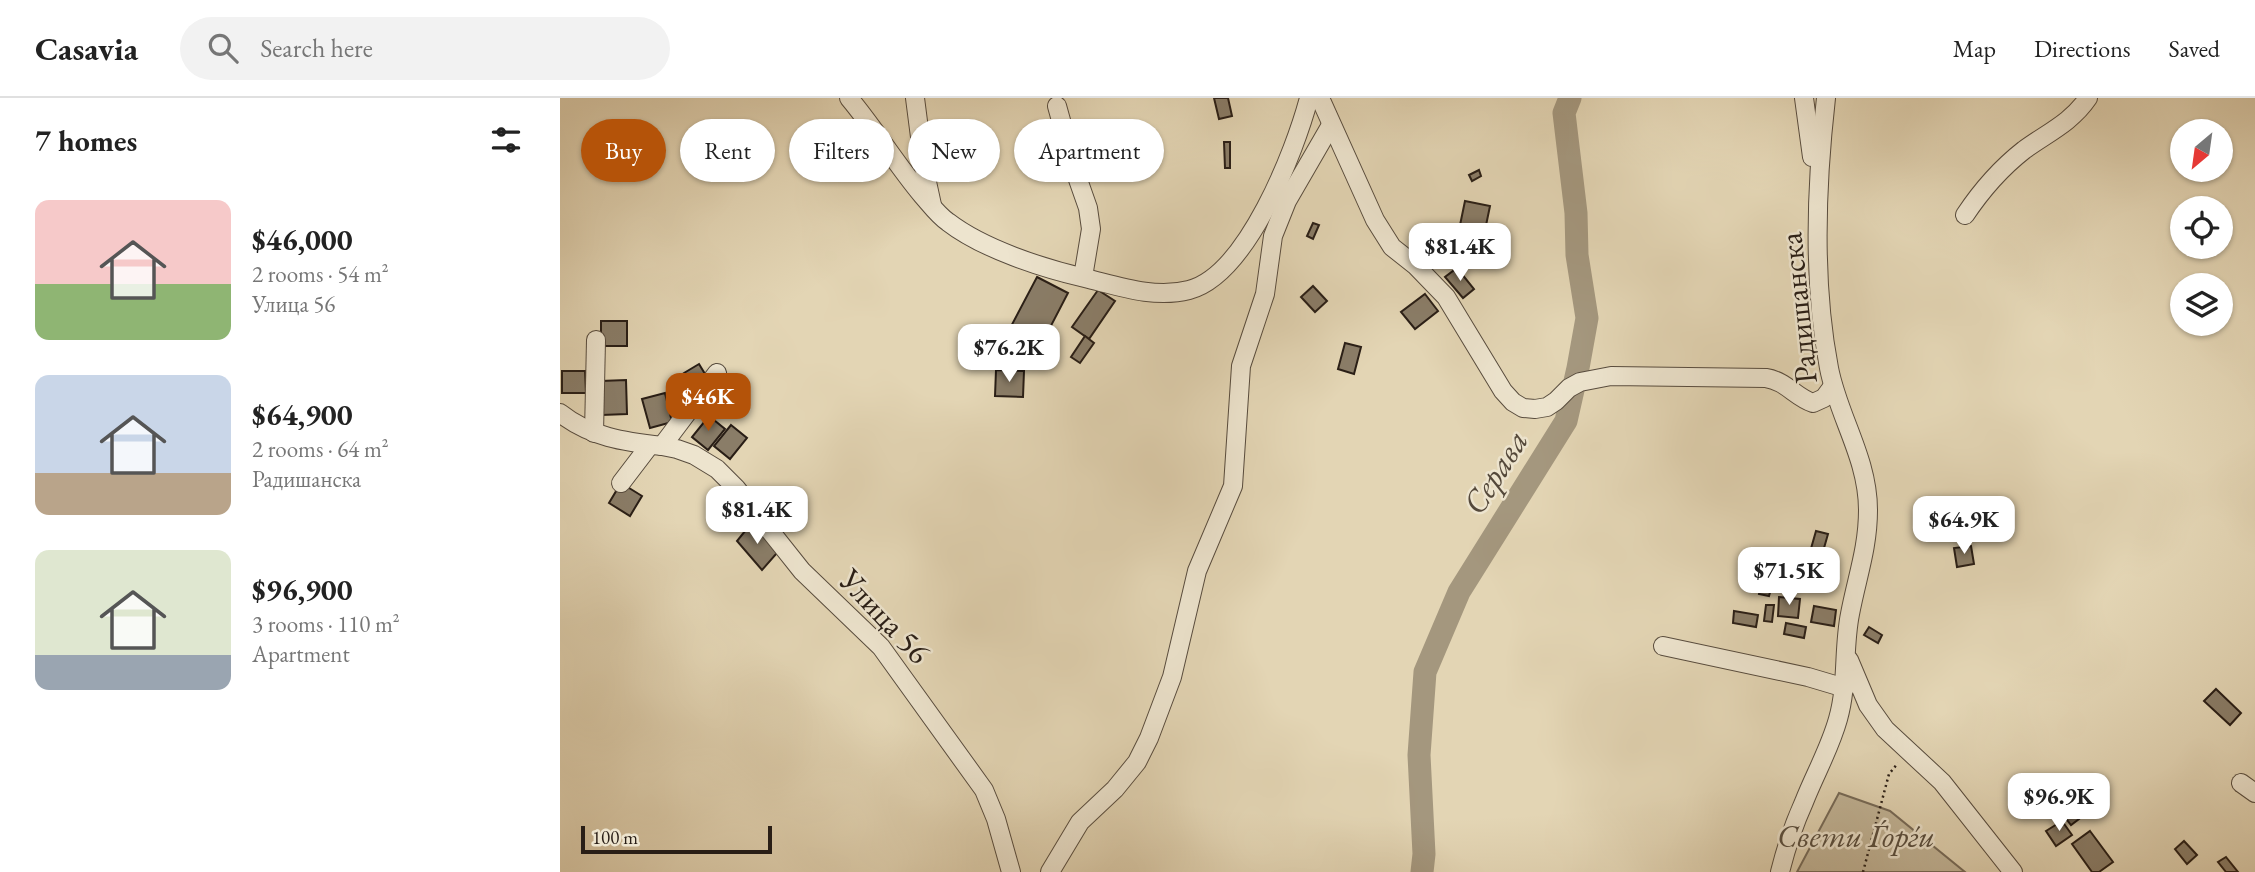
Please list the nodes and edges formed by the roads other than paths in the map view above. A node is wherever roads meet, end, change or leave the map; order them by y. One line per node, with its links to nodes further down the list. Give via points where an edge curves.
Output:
1 (849, 98): 11 (street)
2 (915, 98): 11 (street)
3 (1309, 98): 13 (street, via 1300,133 1273,192 1231,262 1210,279 1191,289 1158,292)
4 (1320, 98): 9 (street)
5 (1804, 98): 10 (street)
6 (1826, 98): 10 (street, Радишанска)
7 (2088, 98): 12 (street, via 2072,117 2008,165)
8 (1057, 106): 13 (street, via 1088,208 1091,229)
9 (1331, 125): 16 (street, via 1386,240 1446,297 1503,391 1523,408 1547,407 1580,382 1611,376 1766,378 1813,403); 25 (street, via 1275,229 1265,294 1241,366 1233,486 1196,571 1172,677 1137,762 1080,822)
10 (1818, 190): 16 (street, Радишанска, via 1823,319)
11 (933, 208): 13 (street, via 946,222 1000,250)
12 (1965, 215)
13 (1083, 278)
14 (596, 340): 18 (street)
15 (717, 373): 19 (street)
16 (1833, 386): 22 (street, Радишанска, via 1865,477 1868,508)
17 (560, 414): 18 (street, Улица 56)
18 (594, 433): 19 (street, Улица 56)
19 (656, 446): 20 (street); 24 (street, Улица 56, via 694,455 717,469 803,571 881,647 984,790)
20 (621, 483)
21 (1663, 646): 23 (street)
22 (1847, 653): 23 (street, Радишанска); 27 (street, via 1876,718 1942,782)
23 (1845, 688): 26 (street, Радишанска, via 1838,720)
24 (1011, 872)
25 (1050, 872)
26 (1780, 872)
27 (2013, 872)

